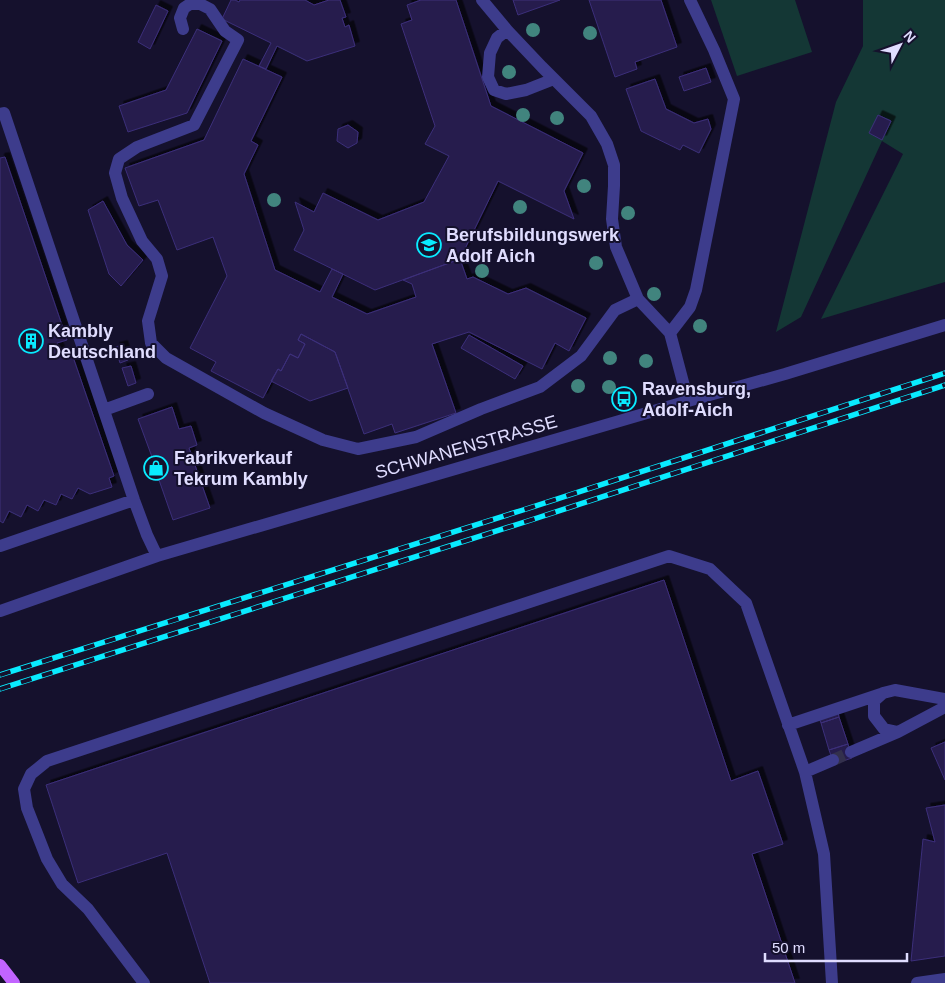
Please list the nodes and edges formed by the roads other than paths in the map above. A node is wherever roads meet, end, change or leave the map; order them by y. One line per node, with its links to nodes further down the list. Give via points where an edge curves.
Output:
1 (482, 0): 3 (street)
2 (690, 0): 10 (street, via 734,99 696,290 690,307)
3 (490, 6): 5 (street)
4 (184, 29): 8 (street, via 180,18 184,8 200,4 210,9 225,31 238,40 194,125 137,147 119,159 115,173 122,198 142,241 157,258 162,276 148,321 151,343 166,358 264,413 323,440 358,449 416,437 540,387 581,356 615,310)
5 (507, 30): 6 (street); 6 (street, via 497,38 490,53 488,76 494,90 506,94)
6 (554, 79): 8 (street, via 591,116 607,144 614,165 612,220 616,248)
7 (0, 114): 13 (street, via 4,113)
8 (638, 299): 10 (street)
9 (945, 324): 12 (street, SCHWANENSTRASSE)
10 (670, 333): 12 (street)
11 (148, 394): 13 (street)
12 (688, 400): 16 (street, SCHWANENSTRASSE)
13 (104, 410): 14 (street)
14 (134, 500): 15 (street); 16 (street)
15 (0, 546)
16 (157, 556): 17 (street, SCHWANENSTRASSE)
17 (0, 611)
18 (883, 693): 19 (street, via 895,690); 21 (street); 22 (street, via 874,701 874,716 884,729)
19 (945, 699)
20 (945, 707): 22 (street)
21 (788, 725): 25 (street); 29 (street, via 746,603 710,569 669,556 46,761 31,774 24,789 27,808 48,859 62,884 88,909)
22 (898, 732): 23 (street)
23 (850, 752)
24 (832, 760): 25 (street)
25 (805, 772): 30 (street, via 824,854)
26 (0, 965): 28 (main road)
27 (945, 979): 31 (street)
28 (14, 983)
29 (144, 983)
30 (832, 983)
31 (917, 983)

